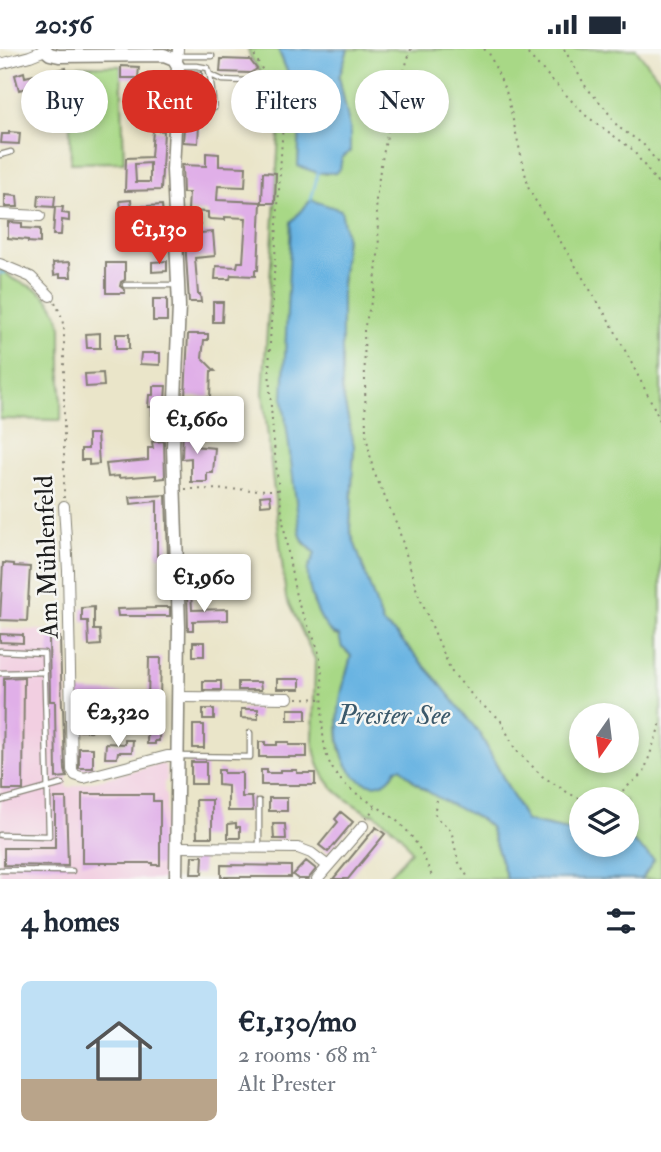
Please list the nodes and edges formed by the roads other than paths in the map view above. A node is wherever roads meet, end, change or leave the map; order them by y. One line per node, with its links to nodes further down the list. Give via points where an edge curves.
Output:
1 (45, 50): 3 (main road, via 59,56); 4 (street)
2 (212, 56): 3 (lane)
3 (177, 58): 5 (lane); 12 (main road, via 173,170)
4 (0, 64)
5 (209, 70)
6 (11, 152): 7 (lane)
7 (0, 155)
8 (0, 214): 9 (street)
9 (40, 216)
10 (0, 264): 13 (street, via 31,277)
11 (125, 285): 12 (lane)
12 (178, 285): 18 (main road, via 173,446)
13 (50, 296)
14 (64, 506): 21 (street, Am Mühlenfeld, via 72,770 84,778)
15 (0, 651): 16 (lane, via 44,653)
16 (44, 671): 17 (lane); 23 (lane)
17 (0, 673)
18 (178, 697): 19 (street); 21 (main road)
19 (288, 698)
20 (250, 733): 21 (lane, via 250,757)
21 (177, 756): 28 (main road)
22 (62, 784): 23 (lane)
23 (48, 787): 24 (lane); 27 (lane, via 49,836)
24 (0, 800)
25 (259, 801): 29 (lane)
26 (363, 826): 30 (street)
27 (0, 835)
28 (177, 847): 29 (street); 33 (main road)
29 (259, 848): 30 (street, via 302,849)
30 (328, 866): 34 (street)
31 (0, 870): 32 (lane)
32 (72, 871)
33 (176, 879)
34 (317, 879)

